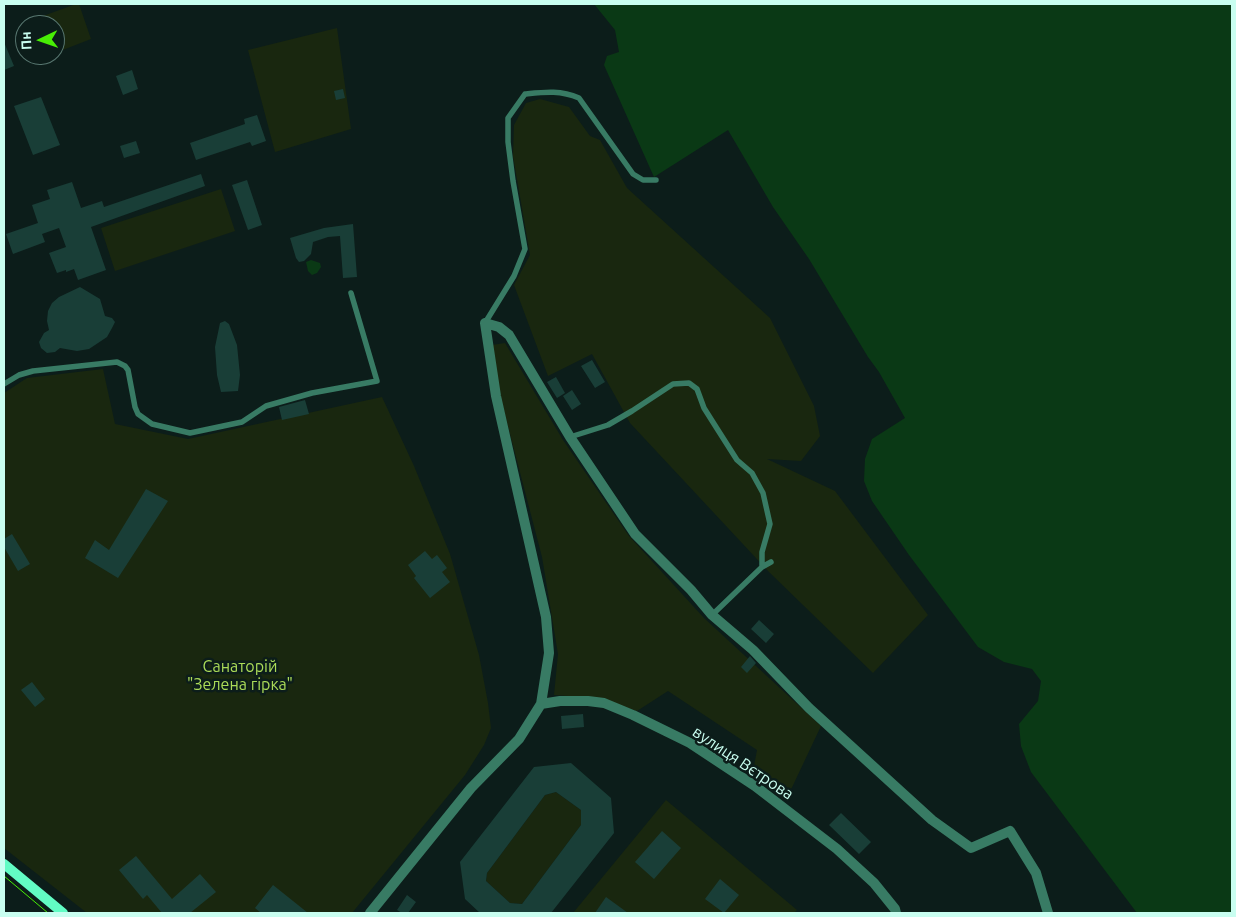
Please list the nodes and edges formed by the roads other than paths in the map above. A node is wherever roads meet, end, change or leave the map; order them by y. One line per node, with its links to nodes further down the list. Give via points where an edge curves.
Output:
1 (656, 180): 3 (lane, via 643,180 634,174 579,98 555,92 525,94 508,118 513,181 525,249 514,276)
2 (351, 293): 4 (lane, via 377,381 312,393 266,406 232,425 190,433 152,424 138,414 128,370 118,362 33,371)
3 (485, 323): 5 (street, via 499,327 509,335); 9 (street, via 496,396 546,617 549,653)
4 (4, 384)
5 (570, 437): 7 (lane, via 608,424 672,384 689,383 697,389 704,408 737,460 752,473 762,493 770,524 762,552); 8 (street, via 635,534)
6 (770, 562): 7 (lane)
7 (762, 567): 8 (lane)
8 (712, 615): 14 (street, via 932,820 971,848 1010,832 1036,873)
9 (541, 704): 12 (street, via 519,740 471,788); 13 (street, вулиця Вєтрова, via 560,700 604,703 690,743 755,786 837,849 874,883)
10 (4, 864): 11 (street)
11 (63, 913)
12 (370, 913)
13 (896, 913)
14 (1048, 913)

